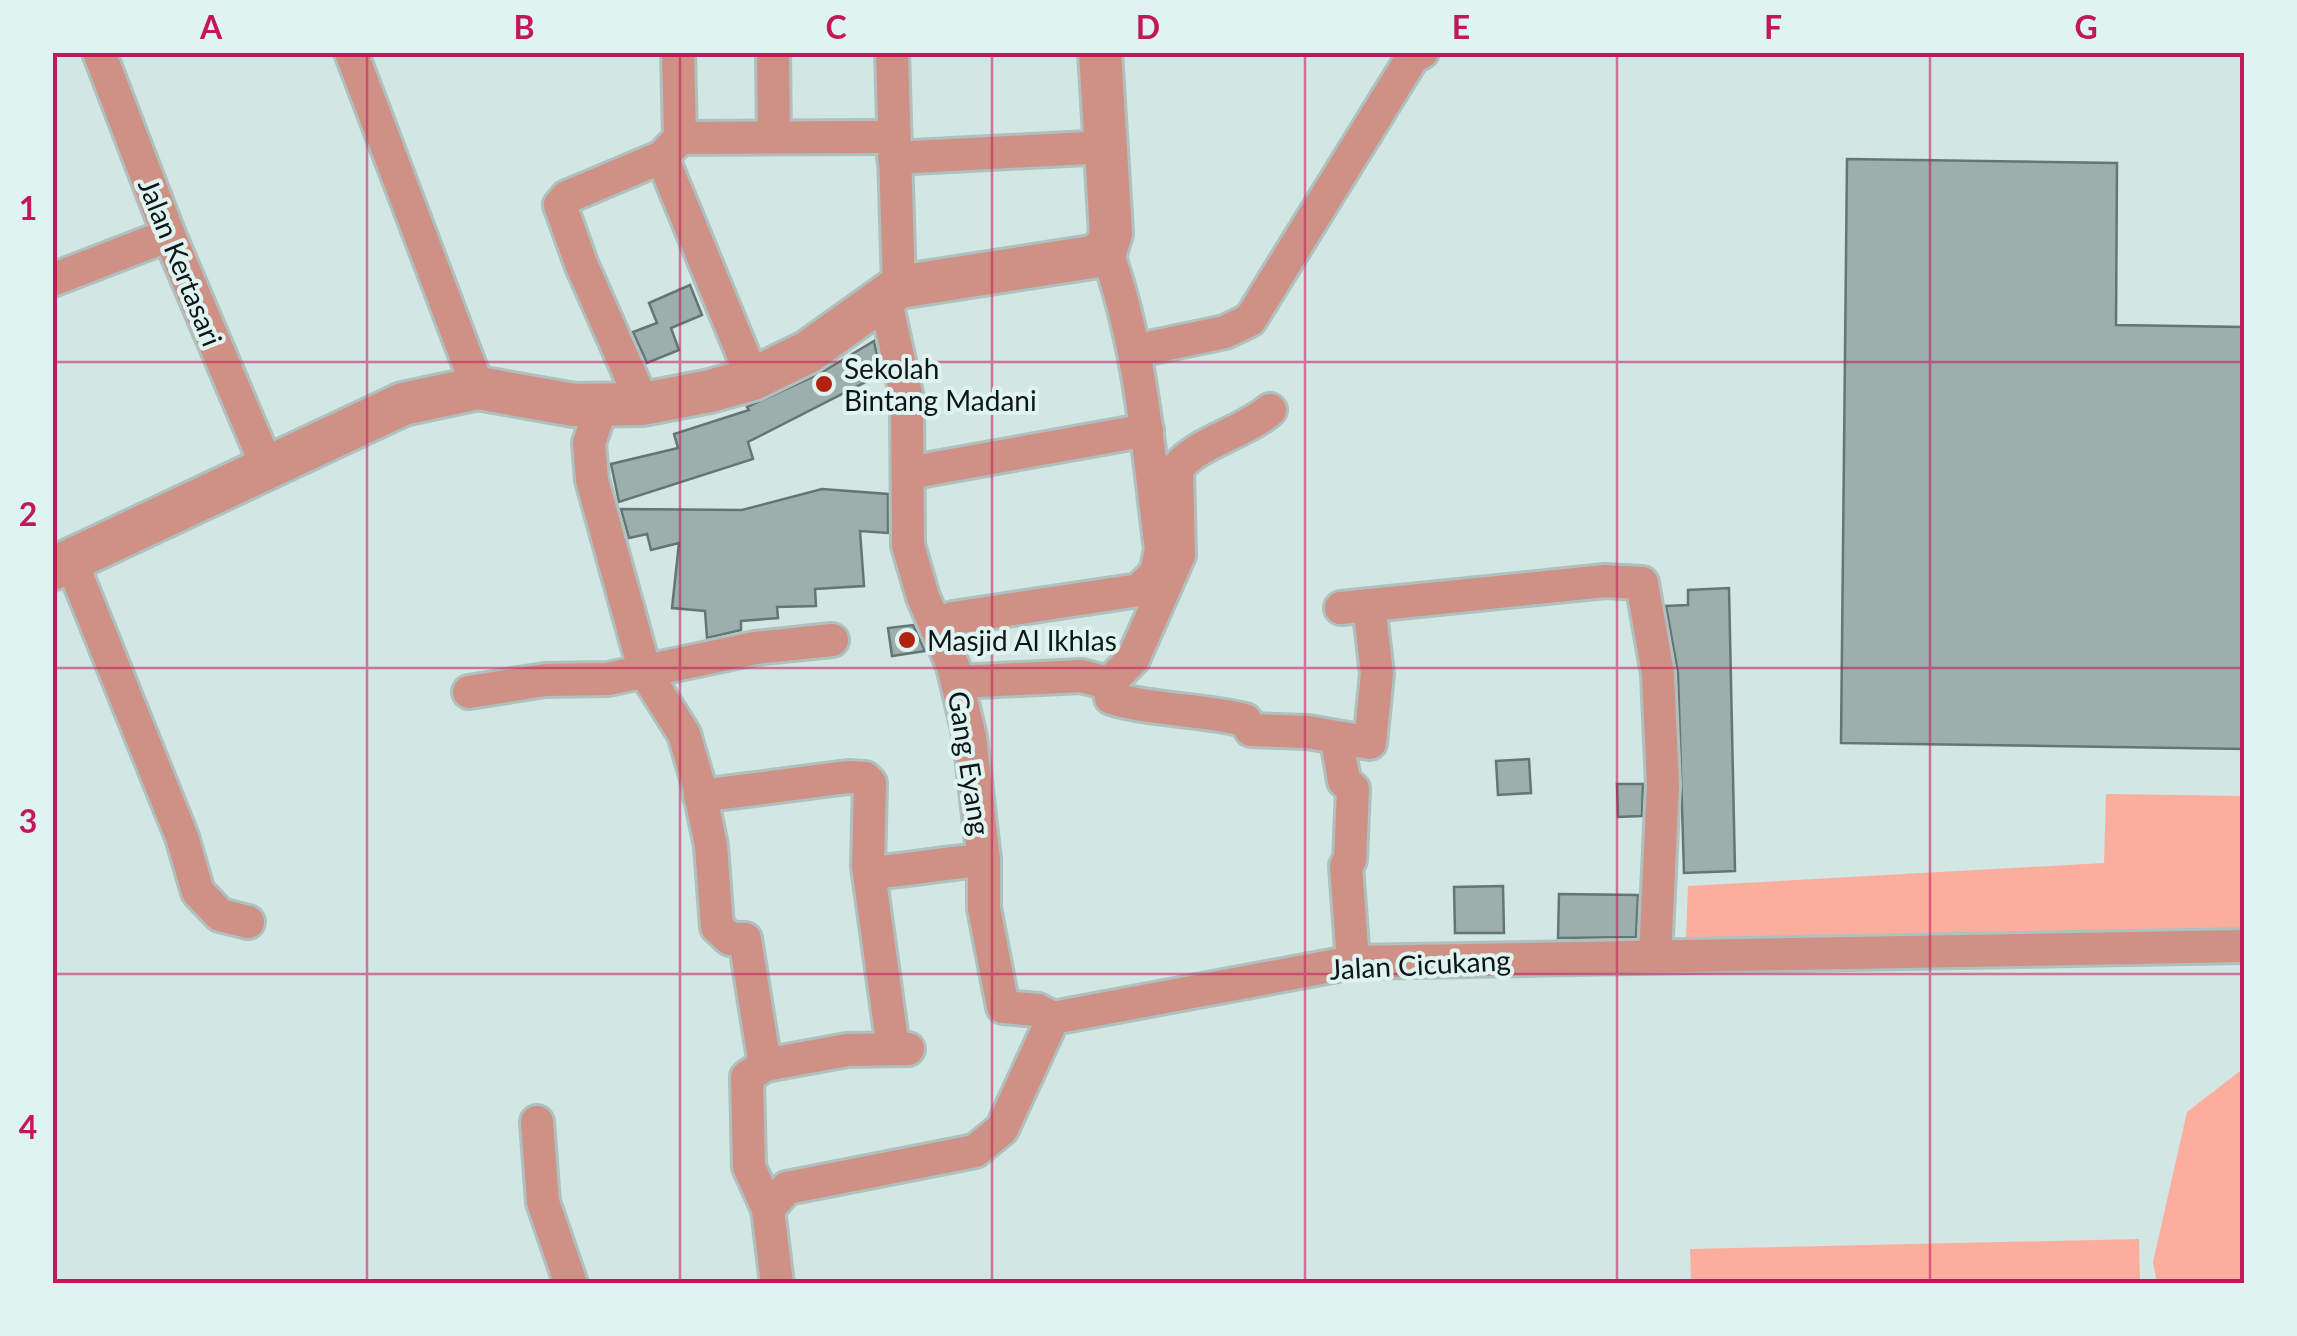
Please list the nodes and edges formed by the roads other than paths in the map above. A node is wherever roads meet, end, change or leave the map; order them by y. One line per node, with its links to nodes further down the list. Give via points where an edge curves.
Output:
1 (99, 52): 12 (street, Jalan Kertasari)
2 (351, 52): 18 (street)
3 (678, 52): 10 (street)
4 (773, 52): 8 (street)
5 (892, 52): 11 (street, Gang Eyang)
6 (1100, 52): 9 (street)
7 (1422, 52): 16 (street, via 1412,58 1250,320 1226,332)
8 (774, 137): 10 (street); 11 (street)
9 (1106, 146): 11 (street); 13 (street)
10 (671, 147): 17 (street); 19 (street, via 560,204)
11 (894, 148): 15 (street, Gang Eyang)
12 (168, 235): 14 (street); 22 (street, Jalan Kertasari)
13 (1106, 250): 15 (street, via 1082,261); 16 (street)
14 (52, 280)
15 (892, 292): 17 (street, via 808,352); 28 (street, Gang Eyang, via 908,398 908,545)
16 (1134, 350): 21 (street)
17 (753, 379): 19 (street)
18 (478, 388): 19 (street, via 574,406); 22 (street, via 403,404)
19 (622, 405): 27 (street, via 590,444 592,480)
20 (1270, 410): 29 (street, via 1184,457 1177,469 1178,555 1132,659)
21 (1146, 430): 23 (street); 25 (street, via 1161,550 1156,573 1139,590)
22 (268, 469): 24 (street)
23 (919, 471)
24 (62, 565): 35 (street, via 182,837 198,892 220,915)
25 (953, 618)
26 (832, 640): 27 (street, via 755,648)
27 (645, 672): 30 (street); 32 (street, via 684,734)
28 (958, 682): 29 (street, via 1082,676); 33 (street, Gang Eyang)
29 (1109, 683): 31 (street, via 1112,698 1133,704 1206,710 1245,720 1251,730)
30 (469, 692)
31 (1337, 740): 37 (street, via 1370,743 1378,674 1355,606 1642,583 1658,674 1663,785); 38 (street, via 1344,781 1353,789 1346,866)
32 (700, 796): 34 (street, via 865,778); 40 (street, via 717,926 730,939 745,939)
33 (984, 860): 34 (street); 39 (street, Gang Eyang, via 984,908 1003,1007)
34 (869, 873): 40 (street, via 900,1048)
35 (248, 922)
36 (2244, 946): 37 (street, Jalan Cicukang)
37 (1655, 956): 38 (street, Jalan Cicukang)
38 (1353, 962): 39 (street, Jalan Cicukang)
39 (1053, 1018): 42 (street, via 989,1144 787,1188)
40 (764, 1065): 42 (street, via 747,1077 746,1106 749,1167)
41 (537, 1122): 43 (street, via 543,1202)
42 (768, 1208): 44 (street)
43 (571, 1284)
44 (777, 1284)

